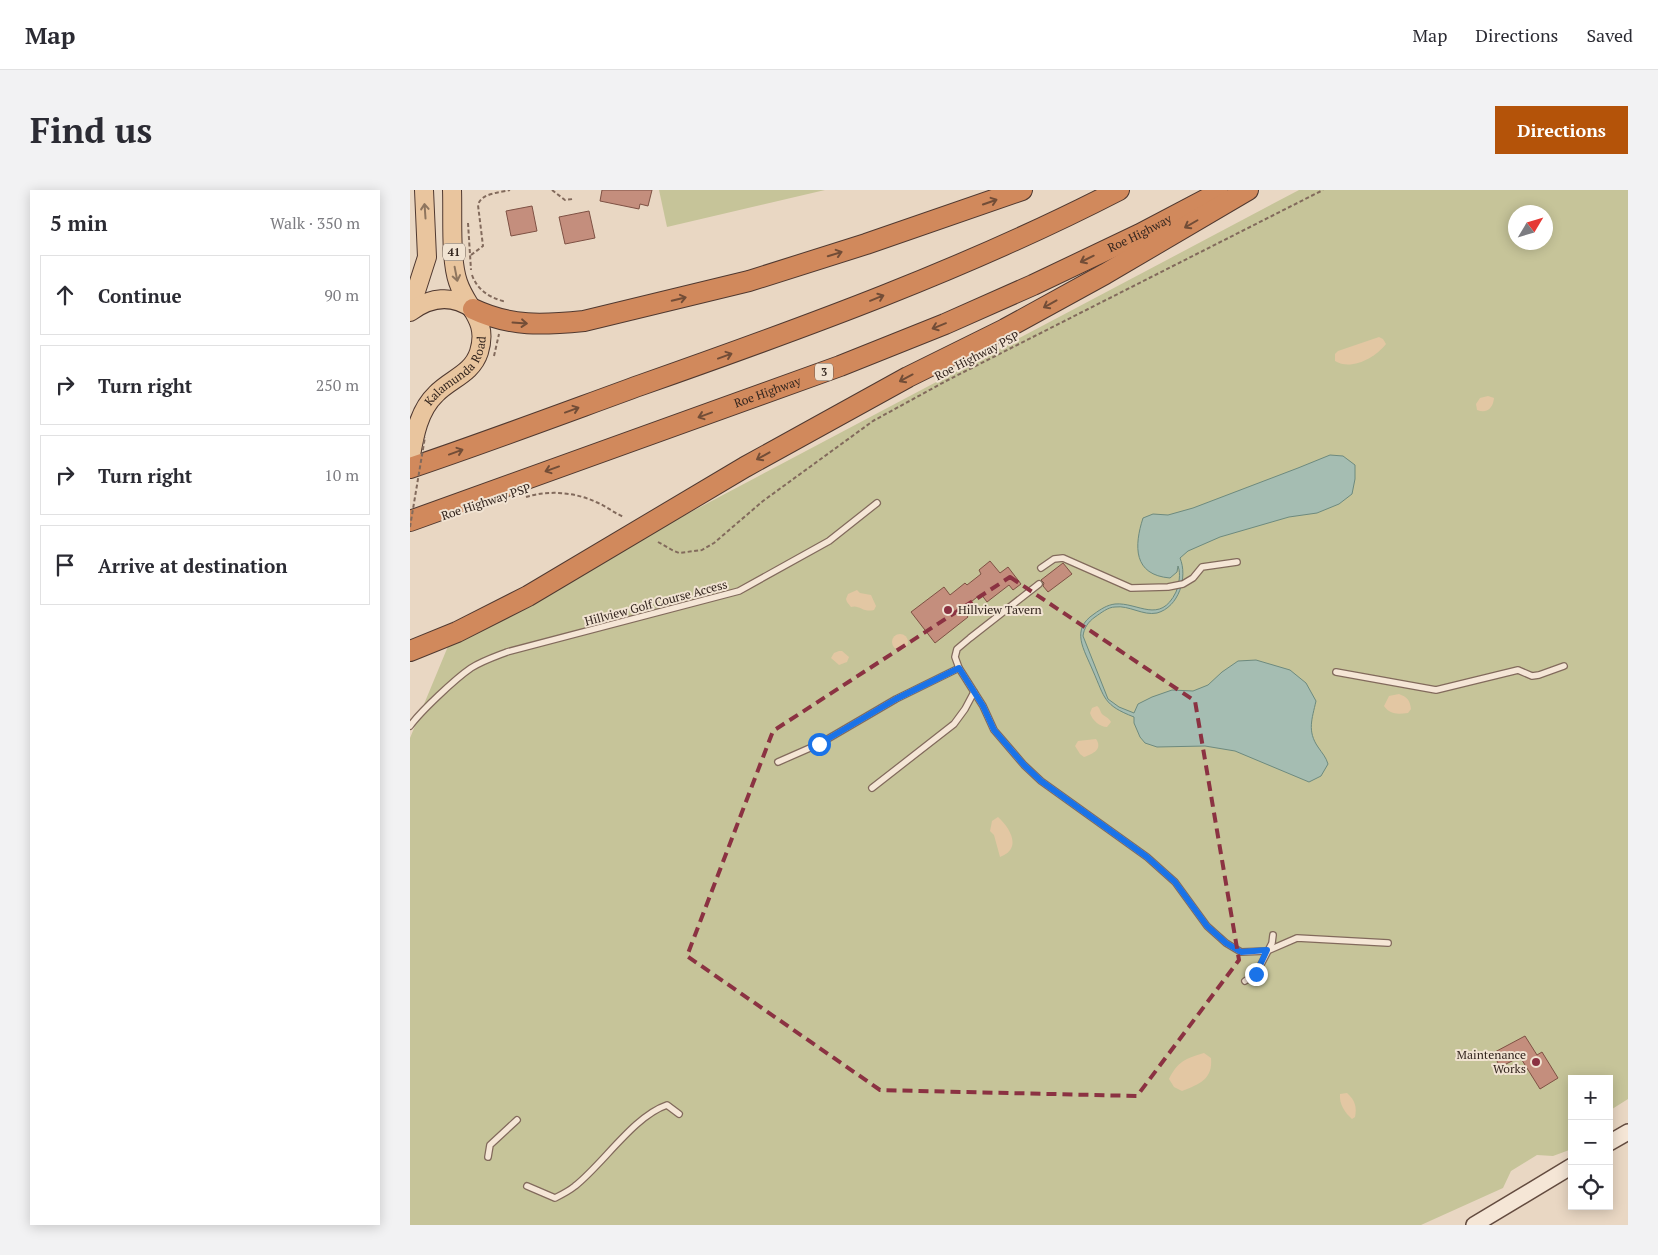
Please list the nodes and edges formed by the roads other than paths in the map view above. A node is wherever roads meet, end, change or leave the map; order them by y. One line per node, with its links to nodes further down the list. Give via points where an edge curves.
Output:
1 (424, 190): 8 (main road, 41, one-way to 1, via 427,257)
2 (452, 190): 7 (main road, Kalamunda Road / 41, one-way to 7, via 454,262 458,282)
3 (1022, 190): 7 (highway, one-way to 3, via 518,323 584,321 749,281)
4 (1119, 190): 10 (highway, one-way to 4, via 807,326 1011,242)
5 (1224, 190): 12 (highway, Roe Highway / 3, one-way to 12, via 1104,251 945,324 822,372)
6 (1248, 190): 16 (highway, one-way to 16, via 1038,311 783,445 528,596 457,632)
7 (473, 310): 8 (main road, via 451,299 435,299); 9 (main road, Kalamunda Road / 41, via 481,326 478,355 471,367 435,394 423,413 420,435)
8 (410, 311)
9 (410, 461)
10 (410, 468)
11 (877, 502): 21 (lane, Hillview Golf Course Access, via 829,541 739,591 489,658 469,669)
12 (410, 521)
13 (1236, 562): 14 (lane, via 1202,567 1183,584 1140,588 1122,585 1063,558 1054,559)
14 (1041, 568)
15 (1039, 584): 18 (lane, via 957,649 955,657)
16 (410, 651)
17 (1564, 666): 19 (lane, via 1539,676 1518,670 1436,690)
18 (959, 668): 20 (lane); 22 (lane, via 896,699 819,744)
19 (1336, 672)
20 (974, 692): 23 (lane, via 954,724); 26 (lane, via 994,730 1041,781 1147,857 1175,882 1207,926 1226,943 1241,952)
21 (410, 726)
22 (778, 762)
23 (872, 788)
24 (1273, 935): 26 (lane)
25 (1388, 943): 26 (lane, via 1297,938)
26 (1267, 950): 27 (lane, via 1256,974)
27 (1245, 981)
28 (678, 1114): 34 (lane, via 667,1105 657,1108 574,1186 555,1198)
29 (516, 1120): 32 (lane, via 490,1145)
30 (1628, 1132): 31 (main road)
31 (1613, 1141)
32 (488, 1157)
33 (1568, 1168): 35 (main road)
34 (527, 1186)
35 (1474, 1225)

